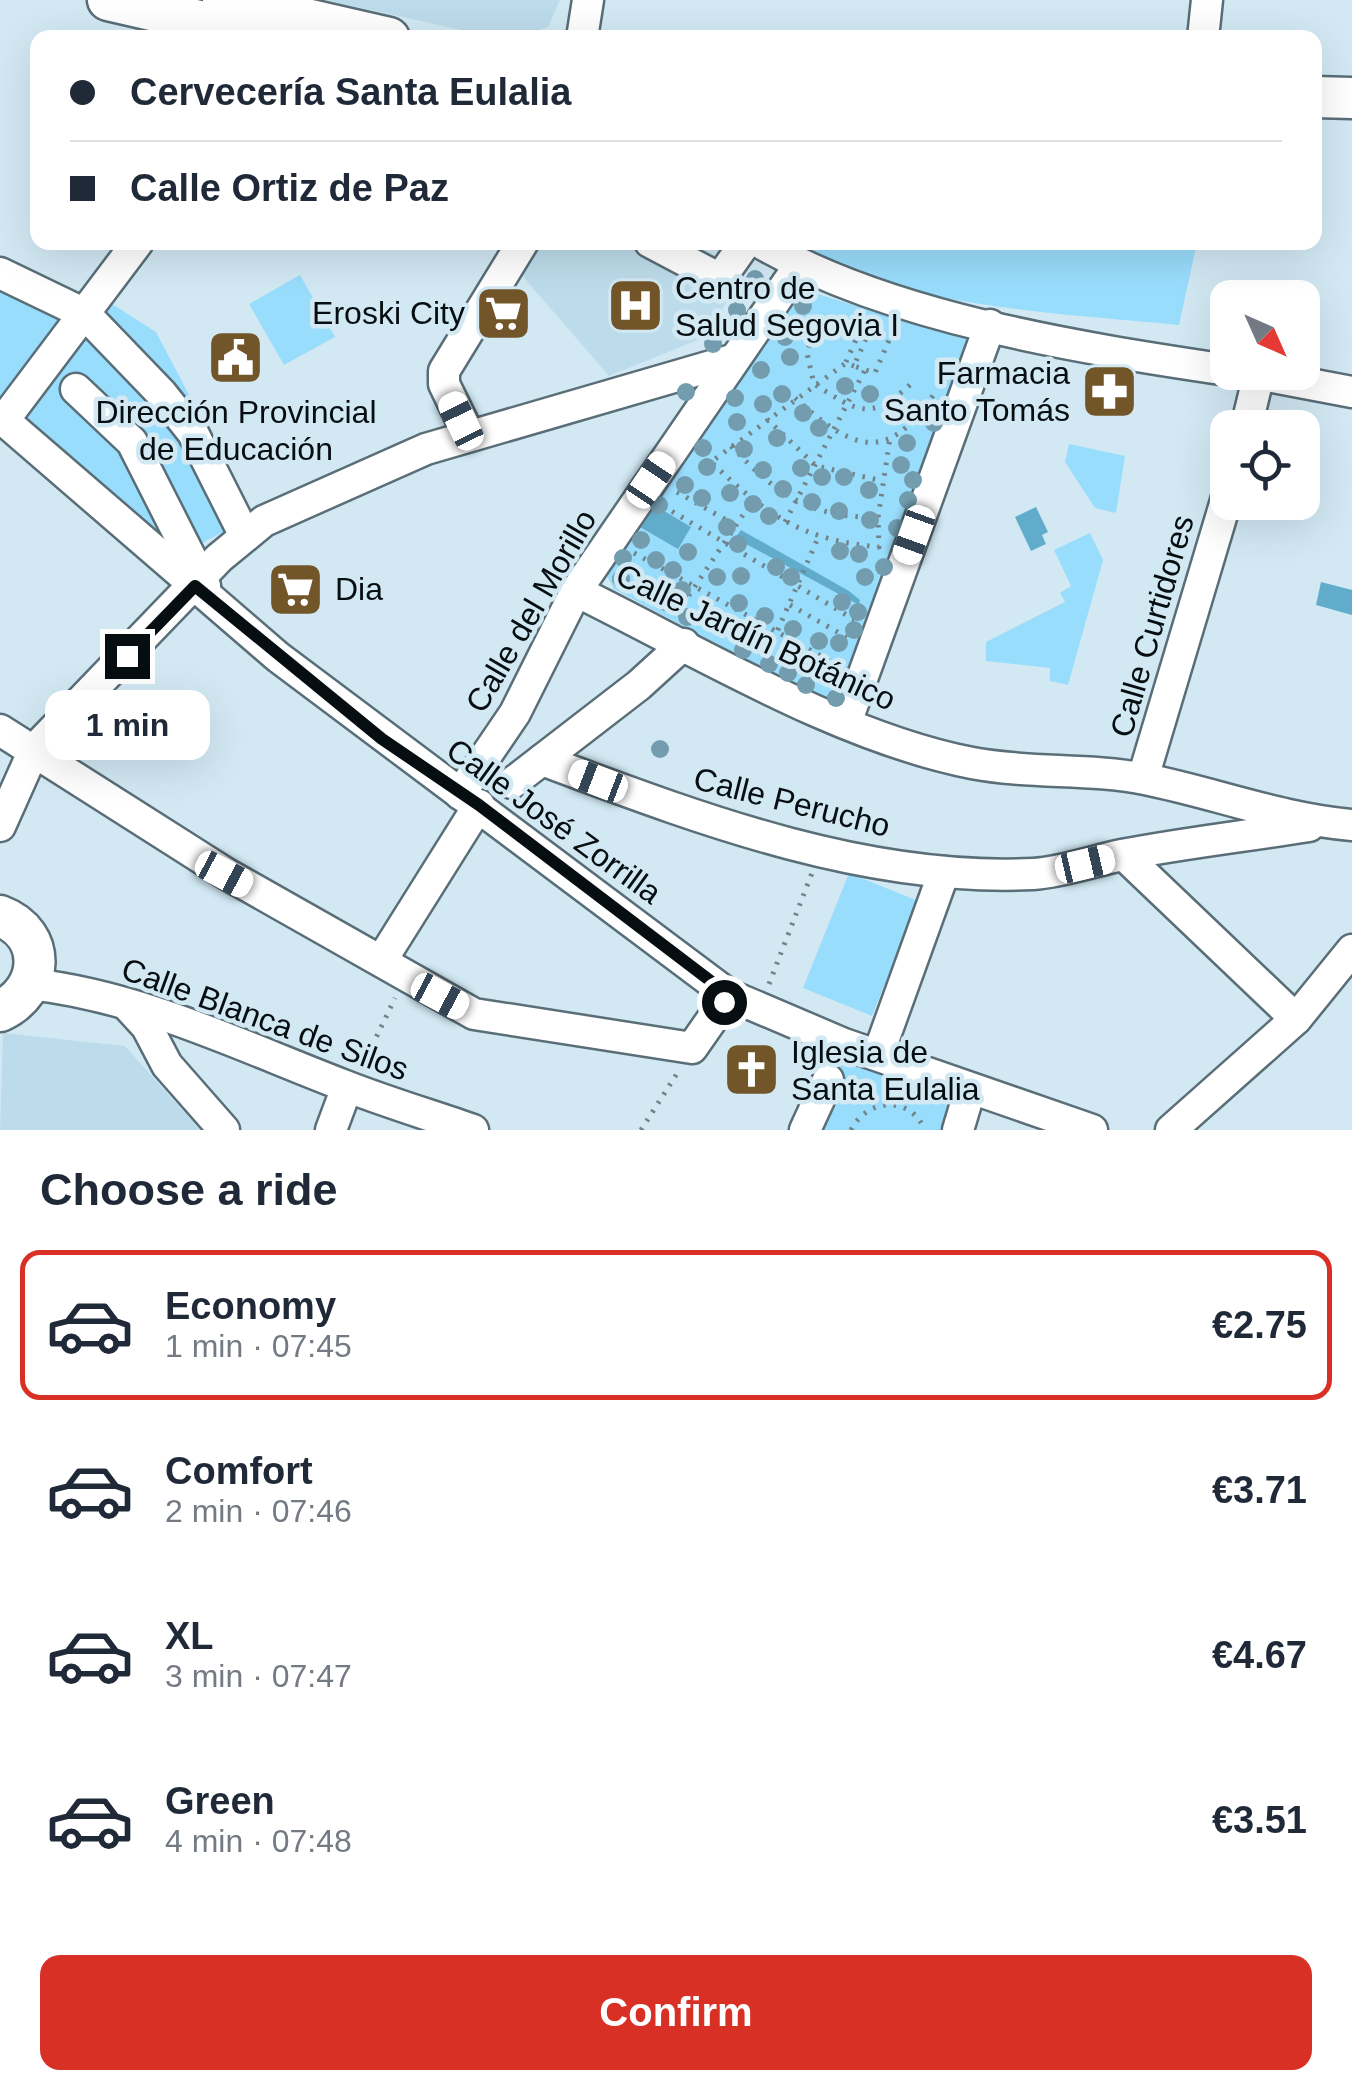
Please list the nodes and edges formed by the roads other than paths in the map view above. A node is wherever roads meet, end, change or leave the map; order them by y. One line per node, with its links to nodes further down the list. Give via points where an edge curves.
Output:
1 (108, 0): 5 (main road)
2 (223, 0): 6 (main road)
3 (588, 0): 7 (street)
4 (1206, 0): 8 (street)
5 (234, 30)
6 (354, 30)
7 (583, 30)
8 (1204, 30)
9 (1322, 71): 10 (main road)
10 (1352, 71)
11 (1322, 97): 12 (main road)
12 (1352, 98)
13 (132, 250): 20 (street)
14 (518, 250): 28 (street, via 444,371)
15 (665, 250): 16 (street, via 720,279)
16 (740, 250)
17 (772, 250): 18 (street)
18 (798, 266): 21 (street, via 892,301); 22 (street, Calle del Morillo)
19 (0, 273): 20 (street)
20 (85, 314): 27 (street); 31 (street, via 194,433)
21 (990, 326): 23 (street); 35 (street)
22 (732, 360): 28 (street); 33 (street, Calle del Morillo)
23 (1210, 367)
24 (1320, 386): 26 (street)
25 (76, 389): 32 (street, Calle José Zorrilla, via 132,442)
26 (1352, 392)
27 (7, 408): 29 (street, via 53,393); 32 (street, Calle José Zorrilla)
28 (469, 435): 31 (street, via 275,514)
29 (117, 452)
30 (1220, 520): 39 (street, Calle Curtidores)
31 (245, 536): 32 (street)
32 (203, 581): 37 (street); 42 (street, Calle José Zorrilla, via 382,739)
33 (576, 591): 34 (street, Calle Jardín Botánico); 42 (street, Calle del Morillo)
34 (680, 630): 35 (street, Calle Jardín Botánico); 38 (street)
35 (846, 724): 39 (street, Calle Jardín Botánico, via 971,763)
36 (0, 730): 37 (street)
37 (34, 750): 44 (street); 50 (street, via 224,874)
38 (542, 760): 40 (street); 47 (street, Calle Perucho, via 821,852)
39 (1143, 778): 41 (street, Calle Jardín Botánico)
40 (512, 783)
41 (1202, 795): 43 (street, Calle Jardín Botánico); 45 (street)
42 (470, 799): 50 (street, Calle del Morillo); 52 (street, Calle José Zorrilla)
43 (1340, 824): 45 (street, Calle Perucho)
44 (0, 826)
45 (1200, 843): 46 (street, Calle Perucho)
46 (1124, 855): 47 (street, Calle Perucho, via 1046,872); 55 (street)
47 (944, 872): 56 (street)
48 (0, 916): 51 (main road, via 32,944)
49 (1352, 950): 55 (street)
50 (394, 968): 52 (street, via 482,1017 692,1048)
51 (30, 984): 53 (street, Calle Blanca de Silos); 54 (main road)
52 (729, 995): 56 (street, Calle José Zorrilla)
53 (126, 1004): 58 (street, Calle Blanca de Silos); 60 (street, via 167,1065)
54 (0, 1011)
55 (1296, 1019): 66 (street)
56 (878, 1055): 65 (street, Calle José Zorrilla)
57 (828, 1080): 63 (street)
58 (349, 1087): 61 (street); 62 (street, Calle Blanca de Silos)
59 (967, 1100): 64 (street)
60 (224, 1130)
61 (331, 1130)
62 (473, 1130)
63 (806, 1130)
64 (958, 1130)
65 (1092, 1130)
66 (1172, 1130)

